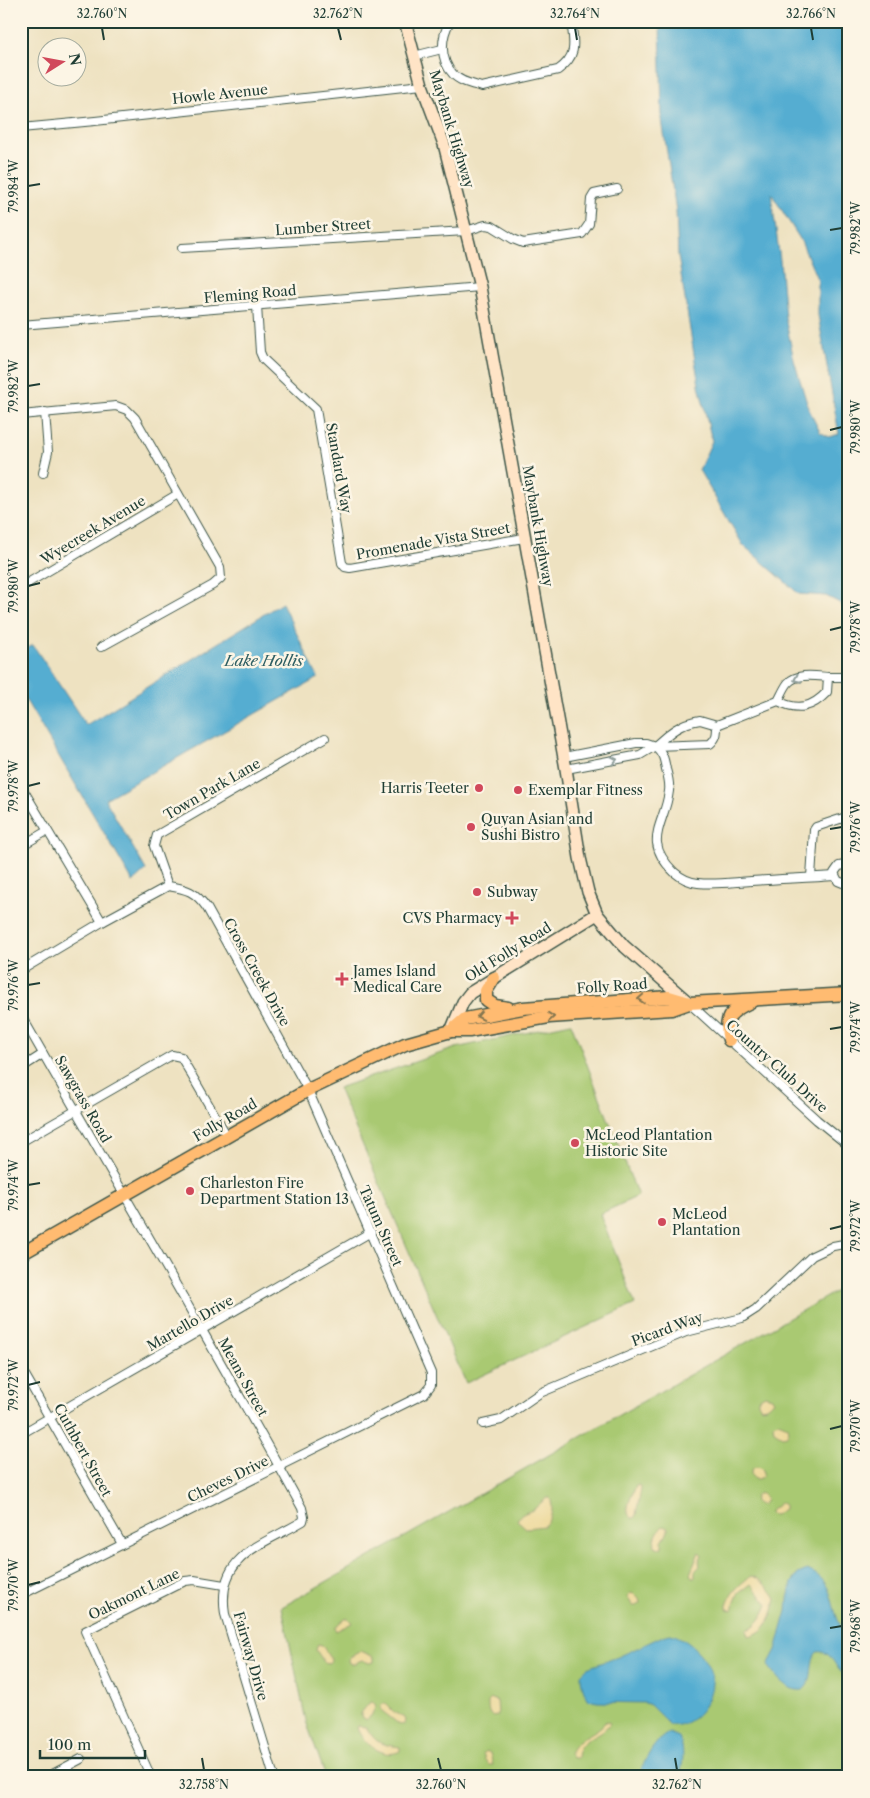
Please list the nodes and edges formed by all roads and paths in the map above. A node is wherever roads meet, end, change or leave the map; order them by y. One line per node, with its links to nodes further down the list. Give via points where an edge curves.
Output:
1 (405, 21): 5 (main road, Maybank Highway)
2 (450, 21): 4 (street)
3 (571, 21): 4 (street, via 574,51 566,65 558,70 482,86 469,84 452,73)
4 (442, 49): 5 (street)
5 (414, 56): 6 (main road, Maybank Highway)
6 (422, 85): 7 (street, Howle Avenue); 9 (main road, Maybank Highway, via 444,144)
7 (21, 128)
8 (617, 189): 9 (street, Lumber Street, via 594,194 589,224 582,234 523,243 492,226)
9 (466, 231): 10 (street, Lumber Street); 11 (main road, Maybank Highway)
10 (182, 248)
11 (480, 288): 12 (street, Fleming Road); 18 (main road, Maybank Highway)
12 (257, 306): 13 (street, Fleming Road); 19 (street, Standard Way, via 263,359 316,409)
13 (21, 325)
14 (45, 412): 15 (street); 16 (street, via 48,452); 17 (street, via 116,406 127,410 135,418)
15 (21, 415)
16 (43, 473)
17 (178, 494): 20 (street, Wyecreek Avenue); 21 (street, via 220,567 221,578)
18 (524, 538): 19 (street, Promenade Vista Street); 28 (main road, Maybank Highway)
19 (345, 567)
20 (21, 587)
21 (101, 647)
22 (828, 677): 23 (street); 24 (street, one-way to 24, via 793,679); 24 (street, via 827,692 809,704 791,708)
23 (849, 677)
24 (778, 701): 25 (street)
25 (717, 725): 27 (street, via 700,720 688,722 674,728); 27 (street, via 718,734 710,744)
26 (325, 738): 38 (street, Town Park Lane, via 157,835 154,846)
27 (655, 746): 28 (street, via 636,743); 29 (street, one-way to 27, via 640,755); 36 (street, via 662,752 669,790 657,830 657,841 659,852 678,876 699,883)
28 (564, 757): 29 (main road, Maybank Highway)
29 (566, 769): 39 (main road, Maybank Highway, via 580,858)
30 (21, 786): 32 (street)
31 (849, 816): 36 (street, via 814,830)
32 (47, 830): 33 (street); 40 (street)
33 (21, 846)
34 (849, 866): 35 (street, via 839,866)
35 (835, 876): 36 (street); 37 (street, via 840,882)
36 (811, 877)
37 (849, 881)
38 (168, 886): 40 (street); 52 (street, Cross Creek Drive, via 193,892 204,904)
39 (597, 914): 42 (main road, Old Folly Road); 45 (main road, Maybank Highway, via 624,946)
40 (102, 922): 41 (street)
41 (21, 972)
42 (494, 978): 46 (main road, via 486,990 486,1000 502,1008); 48 (main road, Old Folly Road, via 470,993)
43 (849, 994): 44 (main road, Folly Road)
44 (759, 998): 45 (main road, Folly Road); 49 (main road, via 740,1006 727,1019)
45 (689, 1003): 46 (main road, Folly Road, one-way to 46, via 669,997); 48 (main road, Folly Road, one-way to 45, via 469,1032 549,1016 672,1009); 49 (street, Country Club Drive)
46 (523, 1008): 48 (main road, Folly Road, one-way to 48, via 465,1019)
47 (21, 1016): 50 (street, Sawgrass Road)
48 (451, 1031): 52 (main road, Folly Road, via 405,1044)
49 (729, 1040): 56 (street, Country Club Drive)
50 (43, 1054): 51 (street); 53 (street, Sawgrass Road)
51 (21, 1068)
52 (308, 1090): 54 (main road, Folly Road); 58 (street, Tatum Street)
53 (75, 1111): 54 (street, via 176,1055 182,1057); 55 (street); 57 (street, Sawgrass Road)
54 (227, 1136): 57 (main road, Folly Road)
55 (21, 1142)
56 (849, 1146)
57 (123, 1195): 60 (main road, Folly Road); 61 (street, Means Street)
58 (371, 1232): 61 (street, Martello Drive); 63 (street, Tatum Street)
59 (849, 1243): 65 (street, Picard Way, via 812,1256 756,1309 742,1318 686,1332 540,1393 501,1420)
60 (21, 1254)
61 (203, 1330): 64 (street, Martello Drive); 67 (street, Means Street)
62 (21, 1368): 64 (street, Cuthbert Street)
63 (431, 1373): 67 (street, Cheves Drive, via 431,1385 424,1394)
64 (50, 1418): 66 (street, Martello Drive); 68 (street, Cuthbert Street)
65 (483, 1424)
66 (21, 1434)
67 (279, 1467): 68 (street, Cheves Drive); 69 (street, Fairway Drive, via 302,1508 303,1521 248,1552 229,1572)
68 (122, 1544): 70 (street, Cheves Drive)
69 (224, 1585): 73 (street, Oakmont Lane, via 185,1581 85,1631); 74 (street, Fairway Drive, via 225,1614)
70 (21, 1595)
71 (81, 1759): 72 (street)
72 (48, 1777)
73 (151, 1777)
74 (274, 1777)

